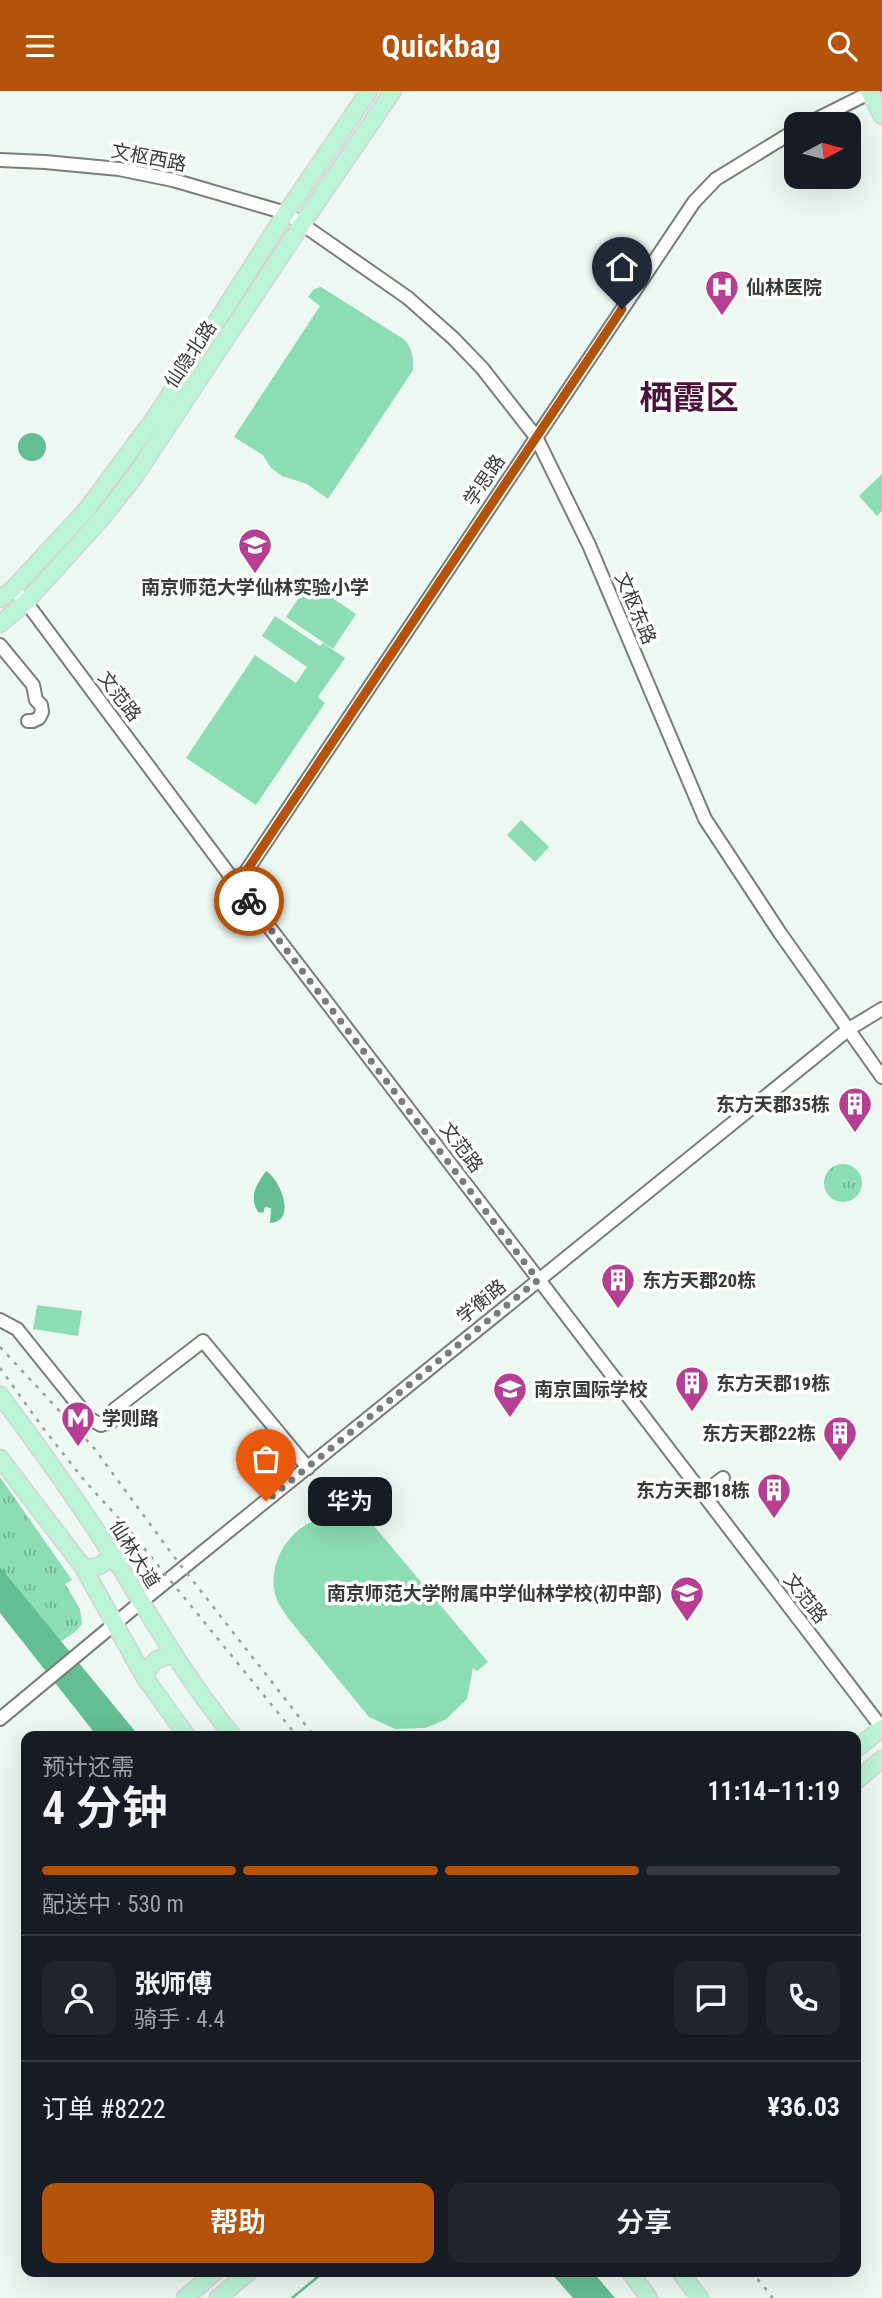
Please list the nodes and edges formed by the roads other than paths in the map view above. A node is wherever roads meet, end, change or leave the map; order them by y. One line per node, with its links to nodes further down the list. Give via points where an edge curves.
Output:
1 (369, 91): 8 (main road, 仙隐北路)
2 (393, 91): 9 (main road, 仙隐北路)
3 (870, 91): 4 (street); 5 (main road)
4 (830, 112)
5 (882, 115)
6 (784, 137): 10 (street, 学思路, via 716,179 694,202)
7 (0, 160): 8 (street, 文枢西路, via 119,169)
8 (286, 213): 9 (street, 文枢东路); 11 (main road, 仙隐北路, via 156,416 88,509)
9 (302, 224): 10 (street, 文枢东路, via 417,306 482,368); 13 (main road, 仙隐北路, via 135,475)
10 (536, 437): 17 (street, 学思路); 19 (street, 文枢东路, via 589,545 705,819)
11 (13, 589): 12 (main road, 仙隐北路); 13 (street, 文范路)
12 (0, 599)
13 (26, 602): 14 (main road, 仙隐北路); 17 (street, 文范路)
14 (0, 624)
15 (0, 645): 16 (street, via 33,685 42,708 39,718)
16 (28, 721)
17 (237, 885): 21 (street, 文范路)
18 (882, 1009): 19 (street, 学衡路)
19 (849, 1029): 20 (street, 文枢东路); 21 (street, 学衡路)
20 (882, 1077)
21 (538, 1280): 25 (street, 学衡路); 27 (street, 文范路)
22 (0, 1320): 25 (street, via 17,1329 90,1419 101,1425 203,1341)
23 (0, 1395): 28 (main road, 仙林大道, via 54,1466)
24 (0, 1458): 29 (main road)
25 (308, 1468): 30 (street, 学衡路)
26 (723, 1478): 27 (street)
27 (702, 1494): 35 (street, 文范路)
28 (110, 1553): 29 (main road, via 105,1564); 30 (main road, 仙林大道)
29 (83, 1567): 31 (main road)
30 (141, 1602): 31 (street); 32 (main road, 仙林大道)
31 (116, 1625): 33 (main road); 34 (street)
32 (174, 1655): 33 (main road, via 150,1664); 37 (main road, 仙林大道)
33 (145, 1678): 36 (main road)
34 (0, 1719)
35 (882, 1728): 38 (main road)
36 (183, 1731)
37 (229, 1731)
38 (861, 1745)
39 (882, 1759): 40 (main road)
40 (861, 1777)
41 (209, 2277): 45 (main road)
42 (243, 2277): 46 (main road)
43 (633, 2277): 47 (main road)
44 (684, 2277): 48 (main road)
45 (184, 2298)
46 (218, 2298)
47 (649, 2298)
48 (700, 2298)

